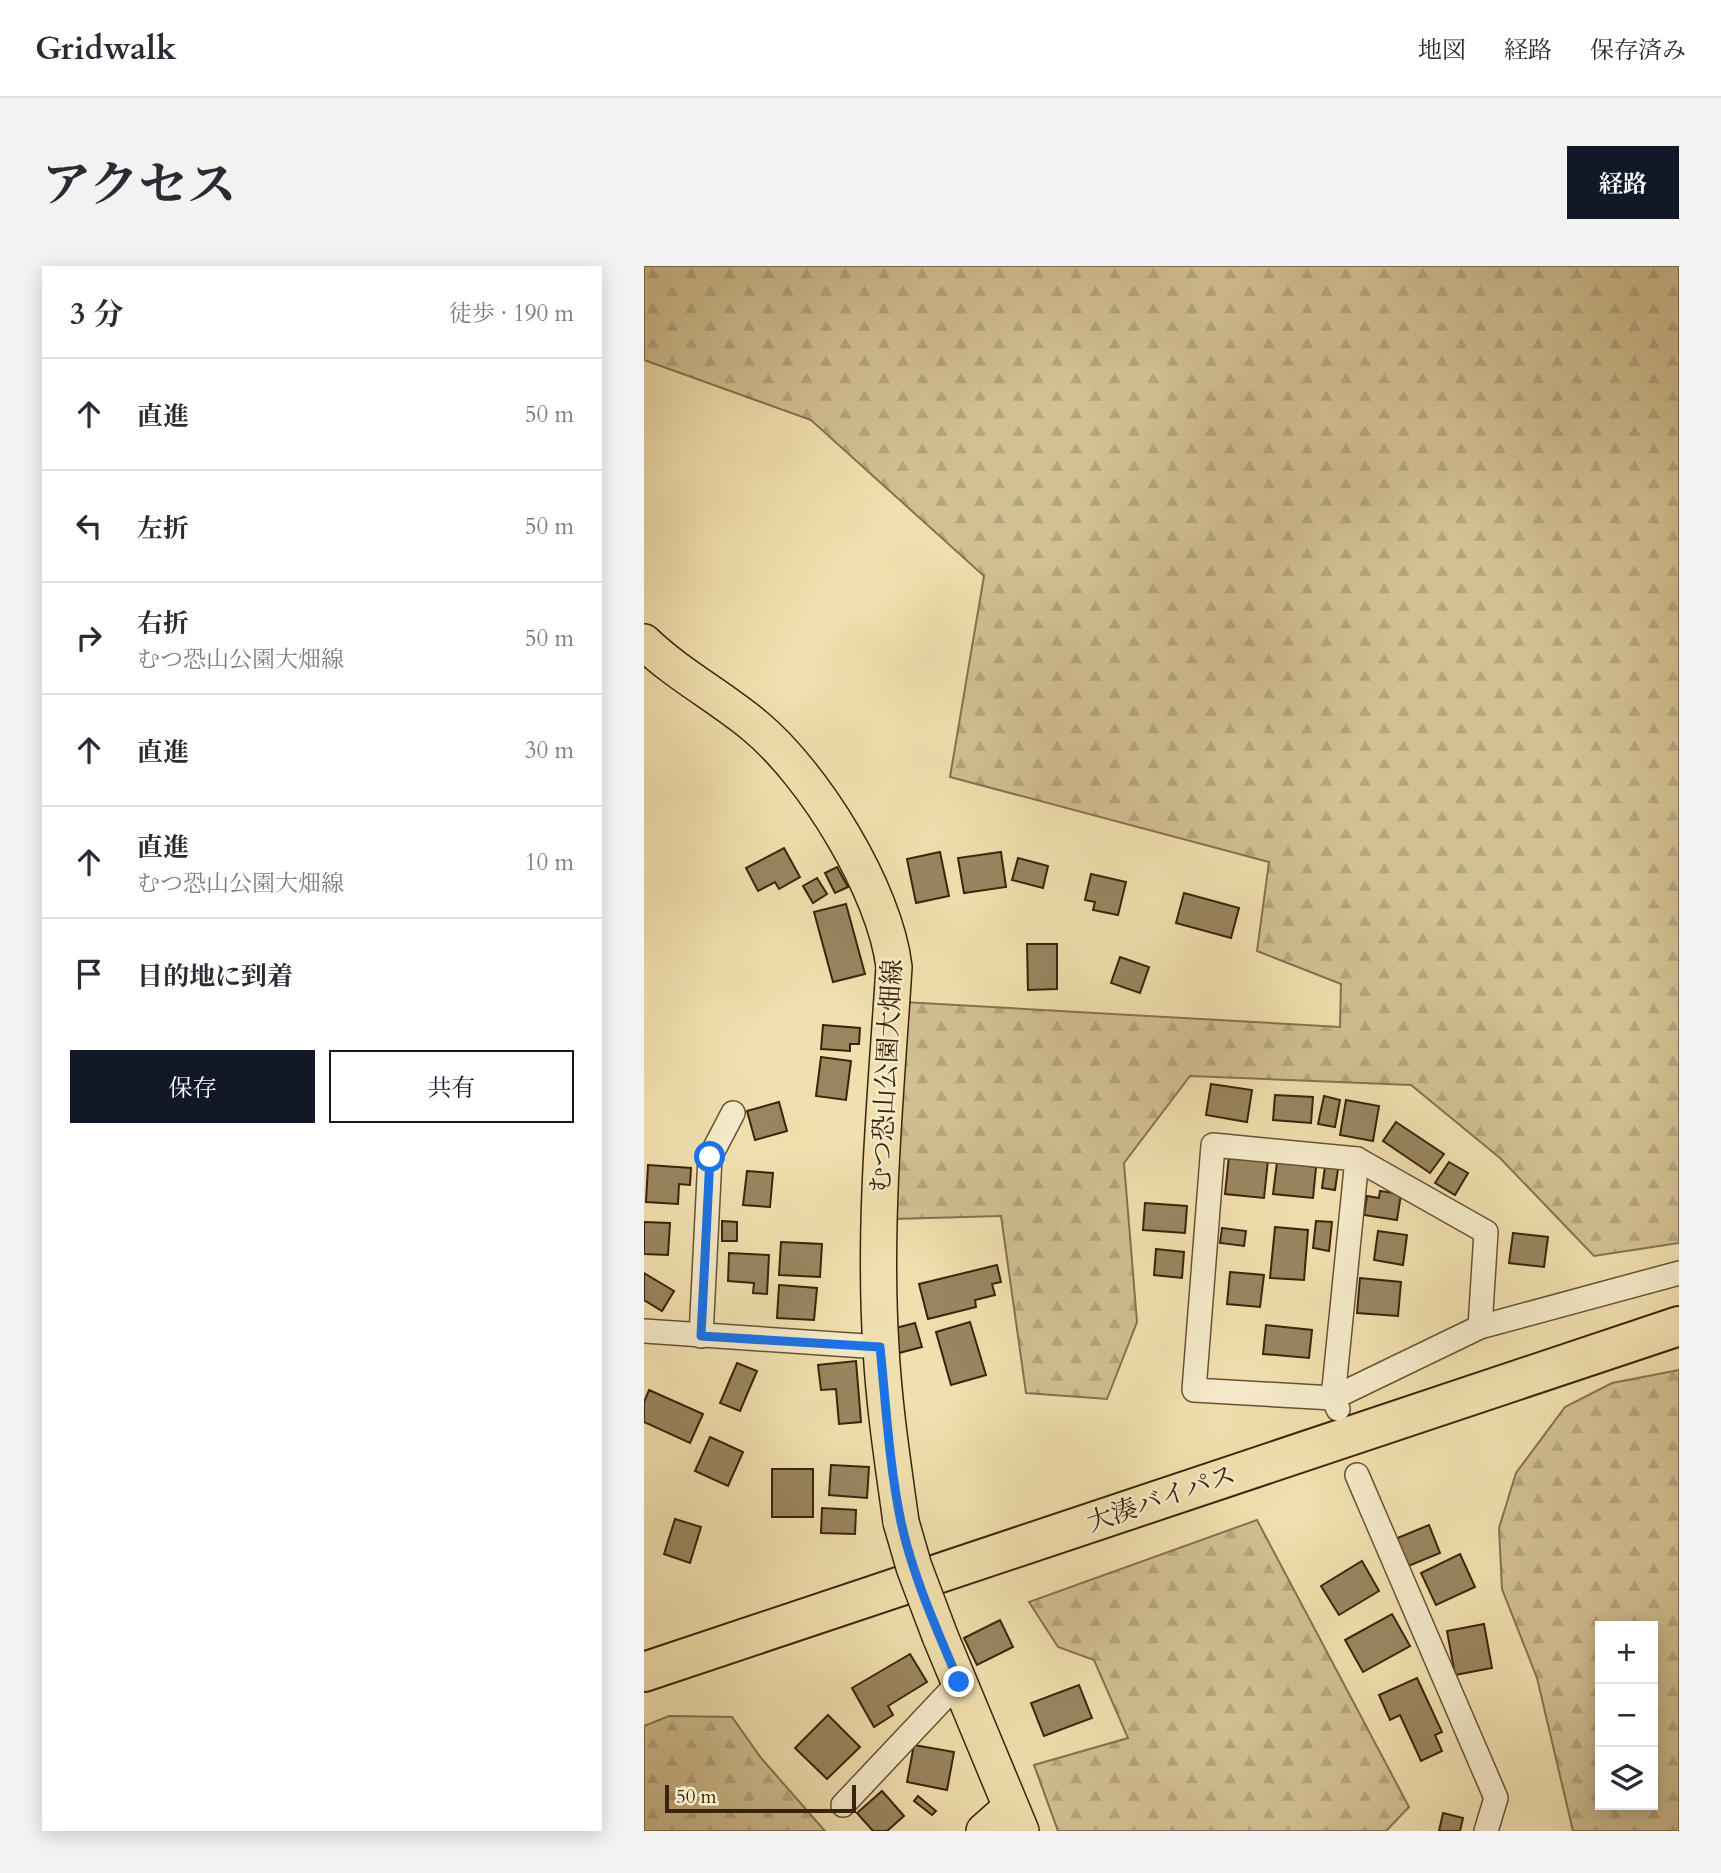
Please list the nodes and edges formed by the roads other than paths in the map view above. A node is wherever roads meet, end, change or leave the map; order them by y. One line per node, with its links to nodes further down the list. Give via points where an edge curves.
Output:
1 (644, 642): 9 (main road, むつ恐山公園大畑線, via 756,727 798,769 842,836 891,939 894,967 879,1217)
2 (733, 1113): 8 (street, via 710,1157)
3 (1357, 1159): 6 (street, via 1486,1231); 10 (street); 10 (street, via 1213,1145 1194,1390)
4 (1679, 1273): 6 (street)
5 (1679, 1326): 12 (highway, 大湊バイパス)
6 (1480, 1327): 10 (street)
7 (644, 1331): 8 (street)
8 (701, 1336): 9 (street)
9 (880, 1347): 13 (main road, むつ恐山公園大畑線, bridge, via 901,1522)
10 (1335, 1403)
11 (1357, 1475): 17 (street, via 1496,1798)
12 (644, 1672)
13 (959, 1682): 14 (street); 15 (main road)
14 (843, 1805)
15 (1016, 1819): 16 (main road)
16 (984, 1831)
17 (1486, 1831)

